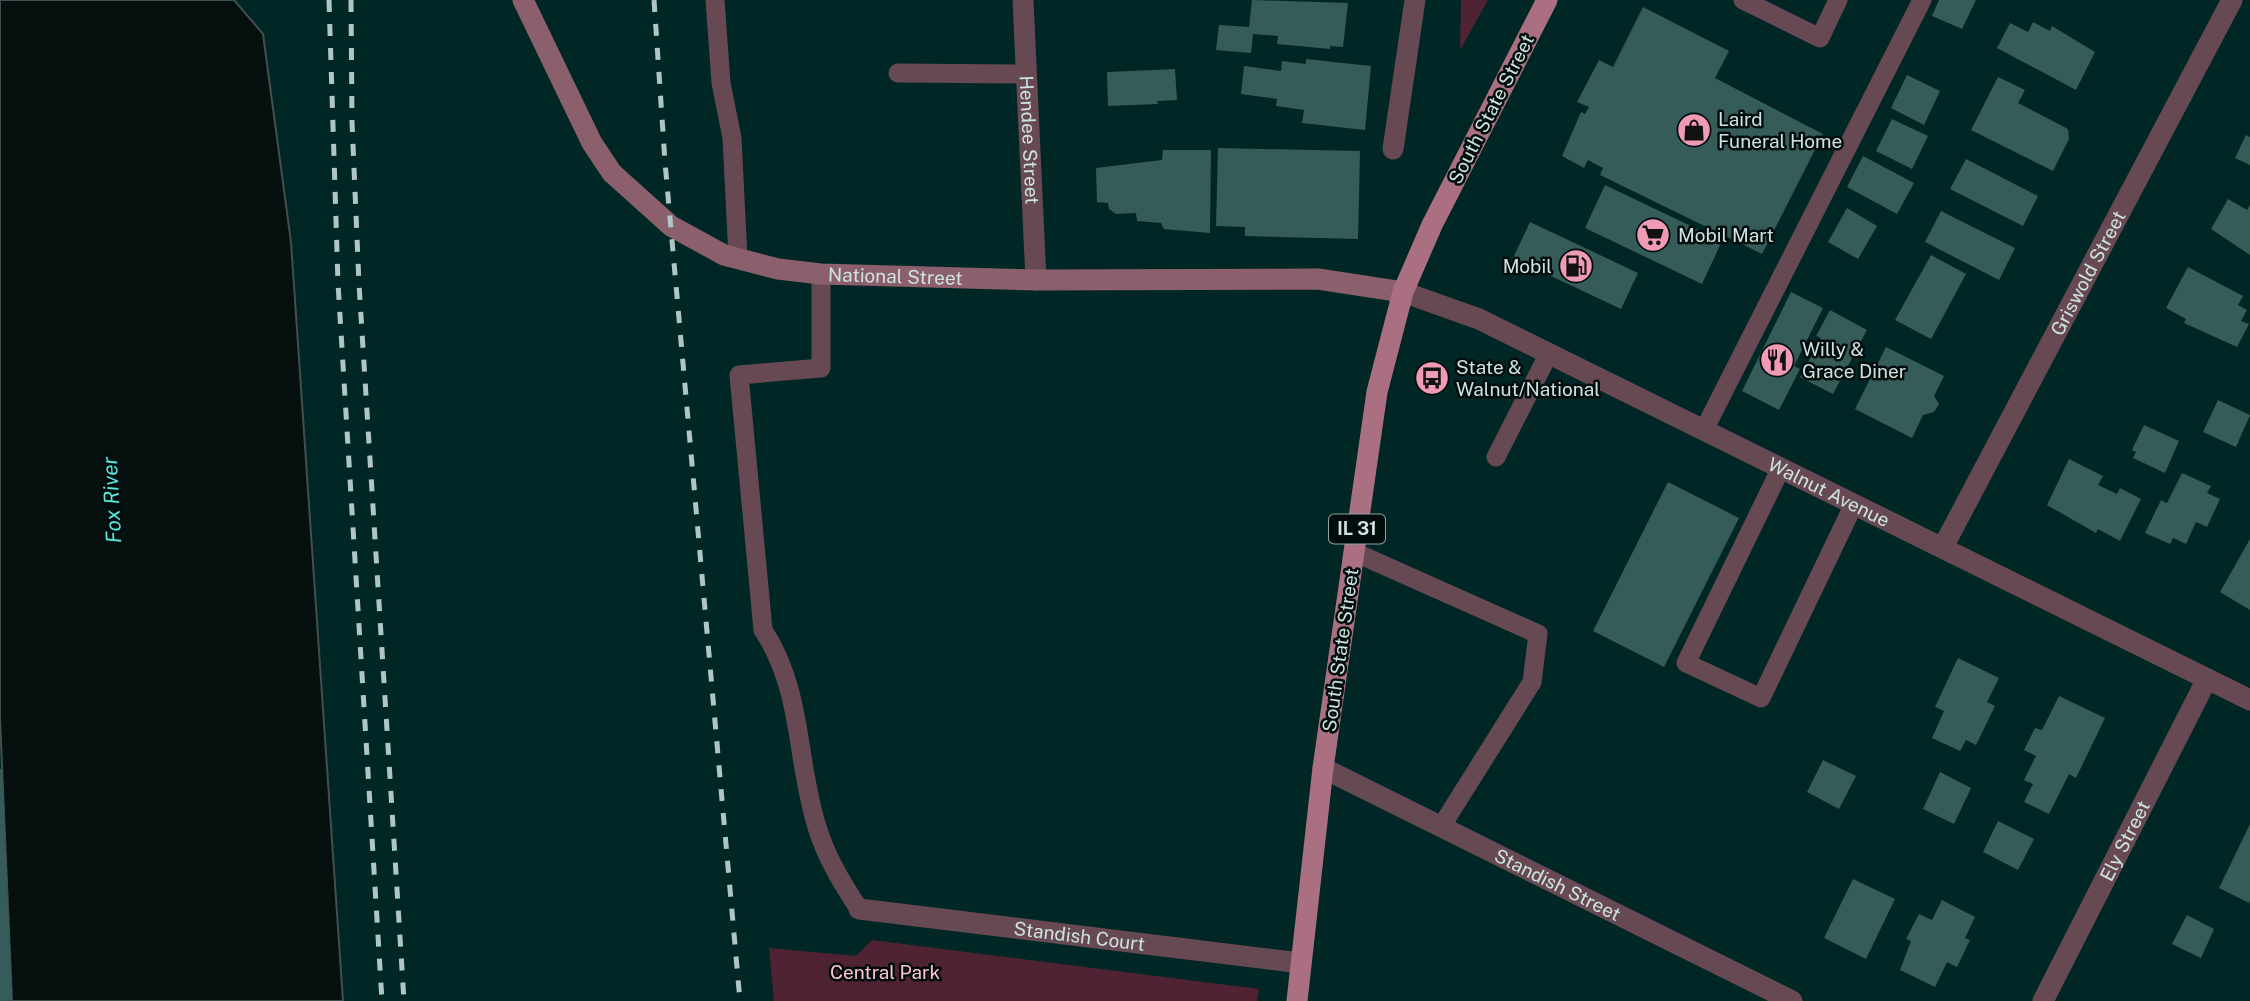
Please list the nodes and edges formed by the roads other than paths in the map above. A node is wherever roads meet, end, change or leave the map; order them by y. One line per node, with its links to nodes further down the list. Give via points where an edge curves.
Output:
1 (523, 0): 13 (street, National Street, via 592,143 612,173 671,226)
2 (715, 0): 13 (lane, via 721,83 732,138)
3 (1023, 0): 11 (street, Hendee Street)
4 (1415, 0): 12 (street)
5 (1547, 0): 16 (main road, South State Street / IL 31, via 1432,225)
6 (1743, 0): 7 (lane, via 1820,38)
7 (1838, 0)
8 (1922, 0): 18 (lane)
9 (2232, 0): 22 (street, Griswold Street)
10 (898, 73): 11 (lane)
11 (1027, 74): 15 (street, Hendee Street)
12 (1393, 149)
13 (738, 258): 14 (street, National Street)
14 (821, 274): 15 (street, National Street); 28 (lane, via 821,368 739,375 763,630 777,652 793,697 816,827 835,873)
15 (1036, 280): 16 (street, National Street, via 1318,279)
16 (1403, 292): 17 (street, Walnut Avenue, via 1479,319); 23 (main road, South State Street / IL 31, via 1377,392)
17 (1549, 353): 18 (street, Walnut Avenue); 19 (lane)
18 (1704, 430): 20 (street, Walnut Avenue)
19 (1496, 457)
20 (1781, 468): 21 (street, Walnut Avenue); 21 (lane, via 1686,663 1761,698)
21 (1854, 504): 22 (street, Walnut Avenue)
22 (1943, 547): 24 (street, Walnut Avenue)
23 (1354, 552): 26 (main road, South State Street / IL 31); 27 (lane, via 1538,634 1532,682)
24 (2207, 679): 25 (street, Walnut Avenue); 32 (street, Ely Street)
25 (2250, 700)
26 (1323, 768): 27 (street, Standish Street); 29 (main road, South State Street / IL 31)
27 (1441, 827): 31 (street, Standish Street)
28 (859, 909): 29 (street, Standish Court)
29 (1301, 964): 30 (main road, South State Street / IL 31)
30 (1297, 1001)
31 (1792, 1001)
32 (2043, 1001)

